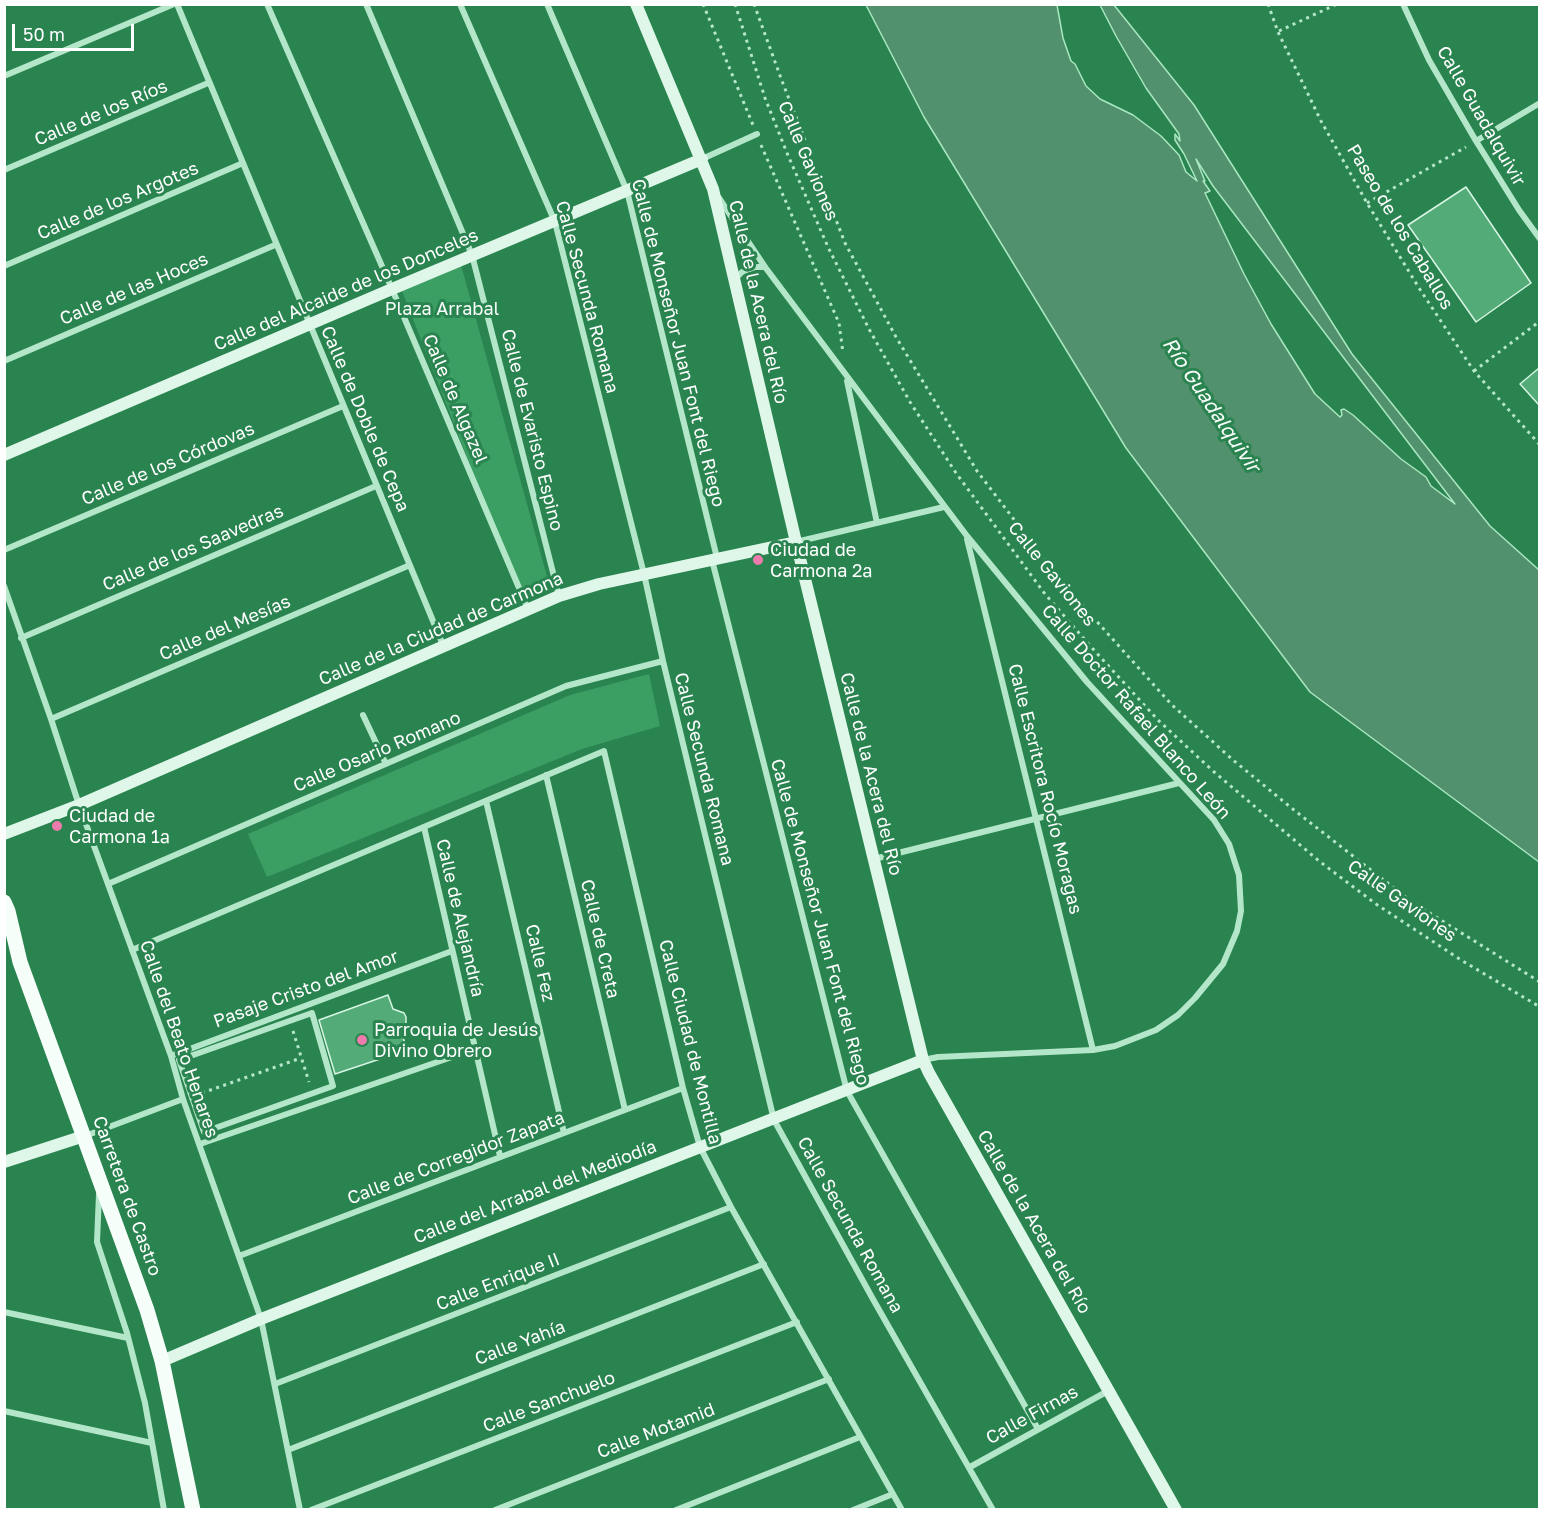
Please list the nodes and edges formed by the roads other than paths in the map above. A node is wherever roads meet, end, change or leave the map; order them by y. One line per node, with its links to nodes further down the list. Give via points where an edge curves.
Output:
1 (175, 4): 8 (street); 9 (street, Calle de Doble de Cepa)
2 (267, 4): 25 (street, Calle de Algazel)
3 (366, 4): 21 (street, Calle de Evaristo Espino)
4 (460, 4): 18 (street, Calle Secunda Romana)
5 (547, 4): 17 (street, Calle de Monseñor Juan Font del Riego)
6 (636, 4): 13 (street, Calle de la Acera del Río)
7 (1403, 4): 12 (street, Calle Guadalquivir, via 1429,60)
8 (4, 76)
9 (208, 83): 14 (street, Calle de Doble de Cepa); 15 (street, Calle de los Ríos)
10 (1539, 103): 12 (street)
11 (757, 134): 13 (street, Calle Gaviones)
12 (1476, 141): 19 (street, Calle Guadalquivir)
13 (702, 159): 16 (street, Calle de la Acera del Río); 17 (street, Calle del Alcaide de los Donceles)
14 (243, 163): 20 (street, Calle de Doble de Cepa); 22 (street, Calle de los Argotes)
15 (4, 170)
16 (713, 189): 23 (street, Calle Doctor Rafael Blanco León); 24 (street, Calle de la Acera del Río)
17 (627, 191): 18 (street, Calle del Alcaide de los Donceles); 37 (street, Calle de Monseñor Juan Font del Riego)
18 (555, 222): 21 (street, Calle del Alcaide de los Donceles); 39 (street, Calle Secunda Romana)
19 (1539, 239)
20 (275, 245): 26 (street, Calle de Doble de Cepa); 27 (street, Calle de las Hoces)
21 (472, 255): 25 (street, Calle del Alcaide de los Donceles); 41 (street, Calle de Evaristo Espino)
22 (4, 266)
23 (765, 267): 24 (street, via 749,270); 28 (street, Calle Doctor Rafael Blanco León)
24 (734, 280): 35 (street, Calle de la Acera del Río)
25 (392, 289): 26 (street, Calle del Alcaide de los Donceles); 42 (street, Calle de Algazel)
26 (309, 326): 29 (street, Calle de Doble de Cepa); 30 (street, Calle del Alcaide de los Donceles)
27 (4, 361)
28 (846, 378): 32 (street, Calle Doctor Rafael Blanco León); 33 (street)
29 (343, 406): 31 (street, Calle de Doble de Cepa); 36 (street, Calle de los Córdovas)
30 (4, 455)
31 (376, 486): 38 (street, Calle de Doble de Cepa); 43 (street, Calle de los Saavedras)
32 (944, 507): 33 (street, Calle de la Ciudad de Carmona); 34 (street, Calle Doctor Rafael Blanco León)
33 (878, 523): 35 (street, Calle de la Ciudad de Carmona)
34 (967, 536): 50 (street, Calle Doctor Rafael Blanco León, via 1087,682); 53 (street, Calle Escritora Rocío Moragas)
35 (796, 542): 37 (street, Calle de la Ciudad de Carmona); 56 (street, Calle de la Acera del Río)
36 (4, 550)
37 (715, 560): 39 (street, Calle de la Ciudad de Carmona); 68 (street, Calle de Monseñor Juan Font del Riego)
38 (410, 565): 44 (street, Calle de Doble de Cepa); 47 (street, Calle del Mesías)
39 (644, 574): 41 (street, Calle de la Ciudad de Carmona); 45 (street, Calle Secunda Romana)
40 (4, 586): 43 (street, Calle del Beato Henares)
41 (559, 596): 42 (street, Calle de la Ciudad de Carmona)
42 (528, 609): 44 (street, Calle de la Ciudad de Carmona)
43 (21, 638): 47 (street, Calle del Beato Henares)
44 (443, 645): 52 (street, Calle de la Ciudad de Carmona)
45 (663, 662): 48 (street, Calle Osario Romano, via 566,687); 72 (street, Calle Secunda Romana)
46 (363, 715): 48 (street)
47 (51, 718): 52 (street, Calle del Beato Henares)
48 (386, 764): 57 (street, Calle Osario Romano)
49 (546, 775): 51 (street); 67 (street, Calle Ciudad de Montilla, via 604,751); 71 (street, Calle de Creta)
50 (1179, 783): 53 (street); 64 (street, Calle Doctor Rafael Blanco León, via 1214,820 1229,844 1241,895 1237,931 1223,964 1178,1015 1134,1040)
51 (486, 801): 54 (street); 73 (street, Calle Fez)
52 (79, 805): 55 (street, Calle de la Ciudad de Carmona); 57 (street, Calle del Beato Henares)
53 (1037, 818): 56 (street); 64 (street, Calle Escritora Rocío Moragas)
54 (424, 827): 60 (street); 61 (street, Calle de Alejandría)
55 (4, 834)
56 (873, 859): 66 (street, Calle de la Acera del Río)
57 (108, 884): 60 (street, Calle del Beato Henares)
58 (4, 902): 62 (main road, Carretera de Castro)
59 (4, 935): 62 (main road)
60 (132, 950): 65 (street, Calle del Beato Henares)
61 (453, 951): 63 (street, Calle de Alejandría); 65 (street, Pasaje Cristo del Amor)
62 (20, 962): 74 (main road, Carretera de Castro)
63 (475, 1049): 75 (street); 77 (street, Calle de Alejandría)
64 (1093, 1050): 66 (street, Calle Doctor Rafael Blanco León)
65 (171, 1056): 70 (street, Calle del Beato Henares)
66 (923, 1060): 68 (street, Calle del Arrabal del Mediodía); 90 (street, Calle de la Acera del Río)
67 (684, 1088): 71 (street, Calle de Corregidor Zapata); 76 (street, Calle Ciudad de Montilla)
68 (846, 1091): 72 (street, Calle del Arrabal del Mediodía); 92 (street, Calle de Monseñor Juan Font del Riego)
69 (192, 1096): 69 (street, via 204,1131 333,1086 312,1013 179,1060)
70 (183, 1099): 74 (street); 75 (street, Calle del Beato Henares)
71 (625, 1110): 73 (street, Calle de Corregidor Zapata)
72 (774, 1120): 76 (street, Calle del Arrabal del Mediodía); 96 (street, Calle Secunda Romana)
73 (564, 1133): 77 (street, Calle de Corregidor Zapata)
74 (84, 1136): 78 (street); 79 (main road, Carretera de Castro)
75 (200, 1144): 81 (street, Calle del Beato Henares)
76 (700, 1147): 80 (street, Calle Ciudad de Montilla); 84 (street, Calle del Arrabal del Mediodía)
77 (500, 1156): 81 (street, Calle de Corregidor Zapata)
78 (4, 1162)
79 (100, 1178): 86 (street, via 96,1242); 87 (main road, Carretera de Castro)
80 (731, 1207): 82 (street, Calle Ciudad de Montilla); 89 (street, Calle Enrique II)
81 (239, 1256): 84 (street, Calle del Beato Henares)
82 (764, 1264): 85 (street, Calle Ciudad de Montilla); 95 (street, Calle Yahía)
83 (4, 1312): 86 (street)
84 (261, 1319): 87 (street, Calle del Arrabal del Mediodía); 89 (street, Calle del Beato Henares)
85 (796, 1322): 88 (street, Calle Ciudad de Montilla); 101 (street, Calle Sanchuelo)
86 (128, 1338): 94 (street)
87 (162, 1361): 99 (main road, Carretera de Castro)
88 (829, 1380): 93 (street, Calle Ciudad de Montilla); 102 (street, Calle Motamid)
89 (275, 1384): 95 (street, Calle del Beato Henares)
90 (1108, 1391): 92 (street, Calle Firnas); 107 (street, Calle de la Acera del Río)
91 (4, 1411): 94 (street)
92 (1038, 1429): 96 (street, Calle Firnas)
93 (860, 1437): 97 (street, Calle Ciudad de Montilla); 103 (street)
94 (152, 1443): 98 (street)
95 (288, 1450): 100 (street, Calle del Beato Henares)
96 (970, 1467): 106 (street, Calle Secunda Romana)
97 (893, 1494): 104 (street); 105 (street, Calle Ciudad de Montilla)
98 (164, 1509)
99 (193, 1509)
100 (300, 1509)
101 (311, 1509)
102 (495, 1509)
103 (676, 1509)
104 (853, 1509)
105 (902, 1509)
106 (993, 1509)
107 (1176, 1509)

